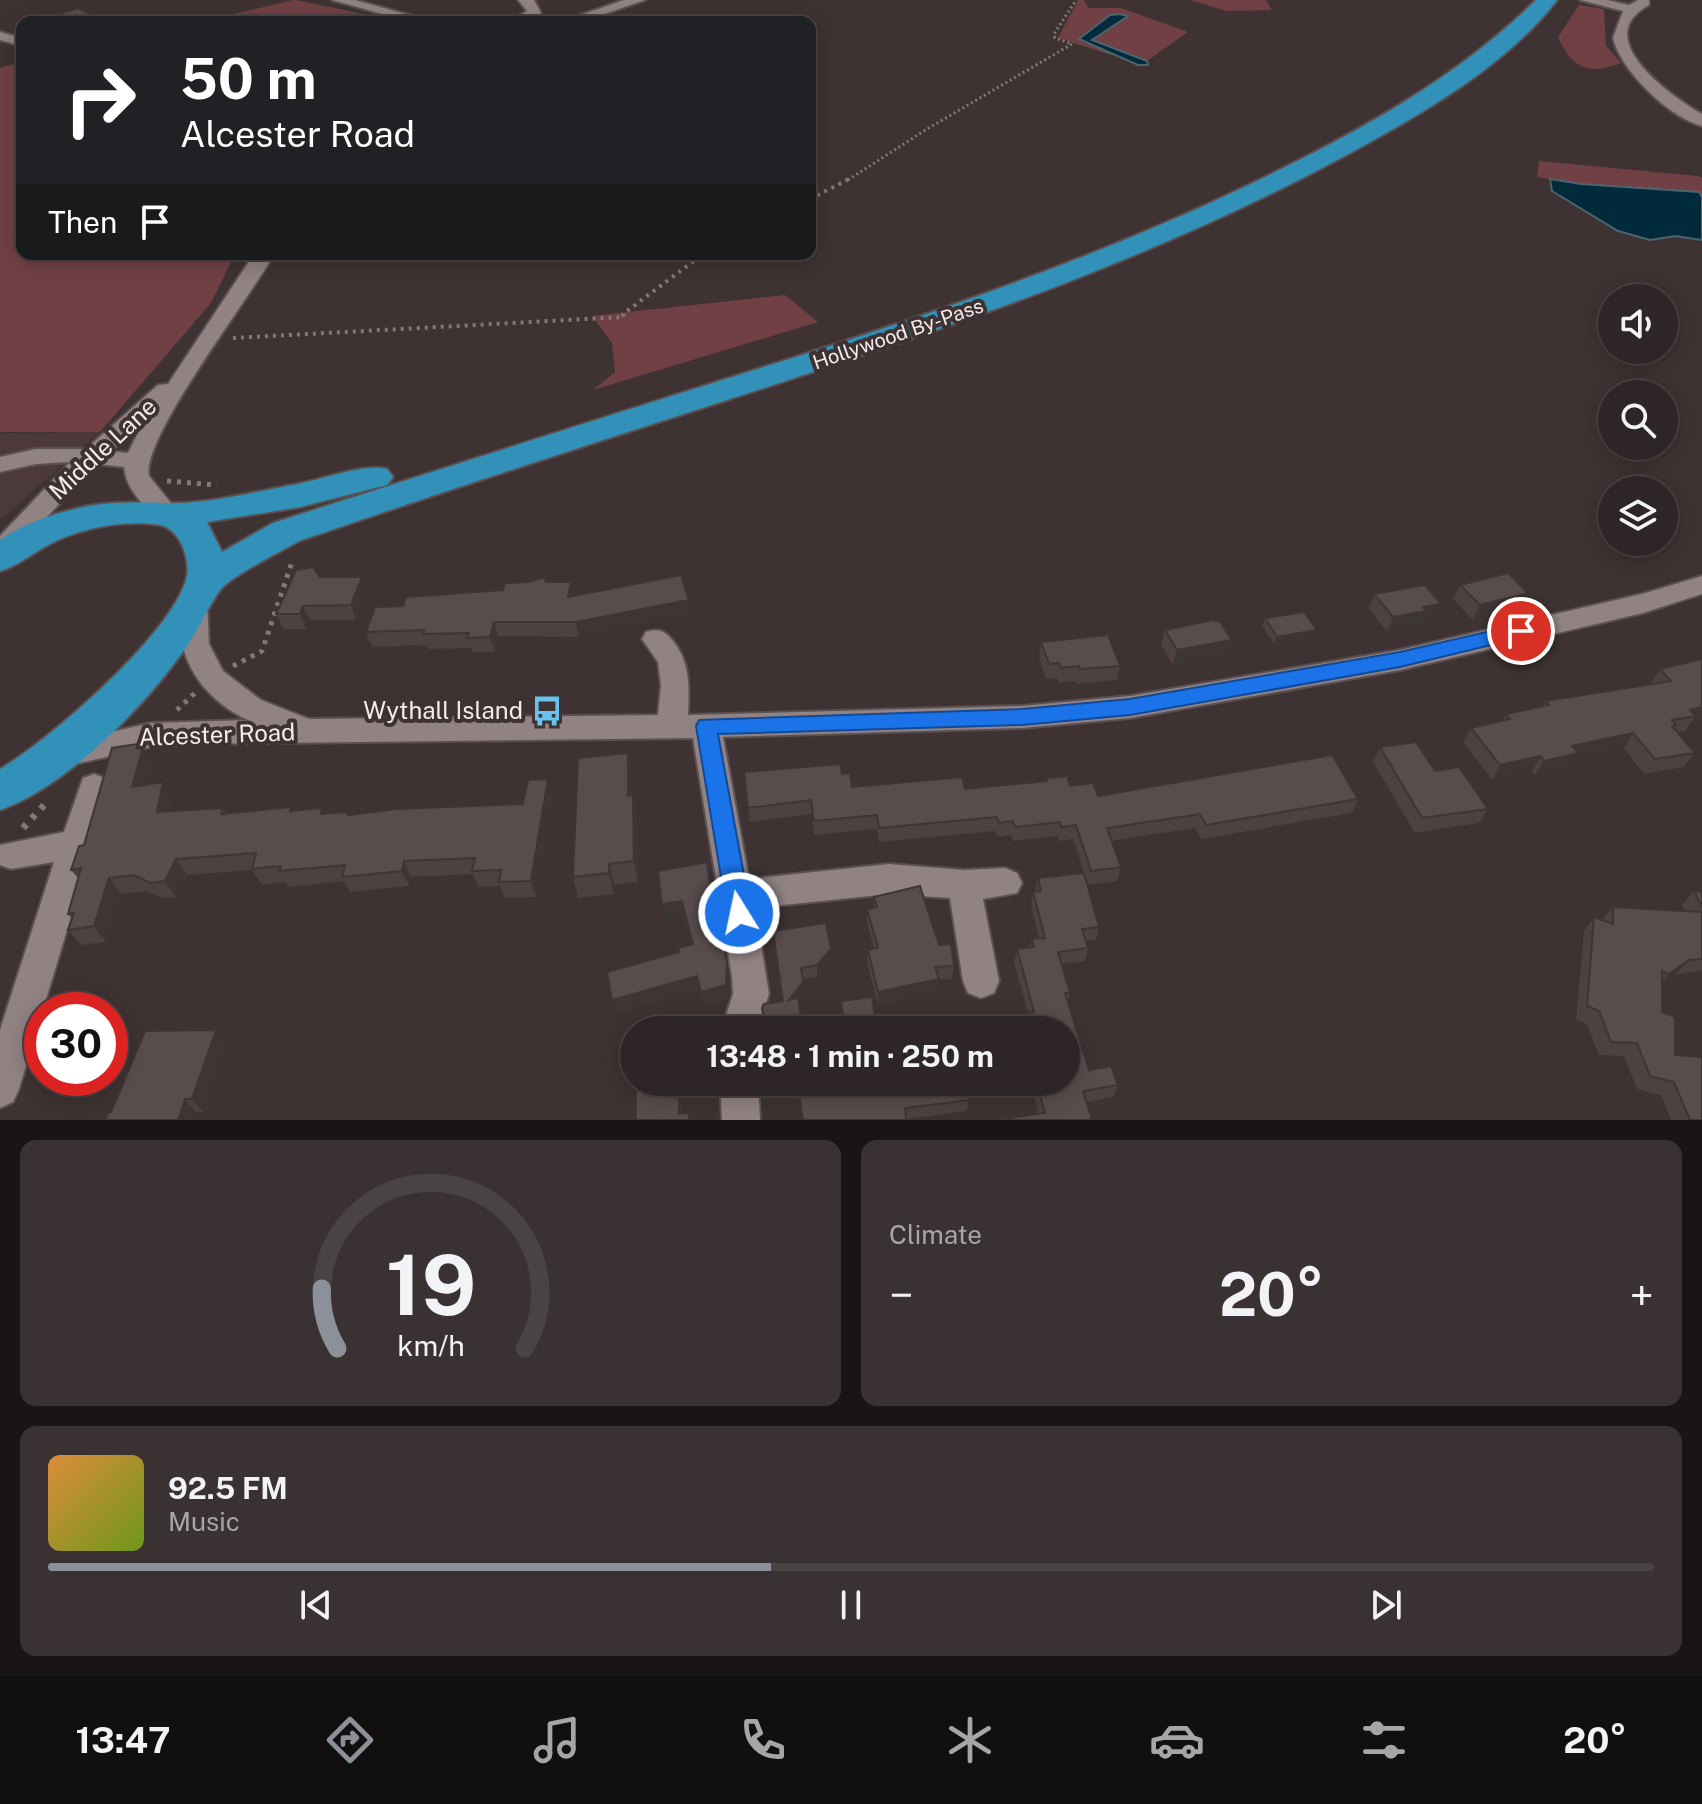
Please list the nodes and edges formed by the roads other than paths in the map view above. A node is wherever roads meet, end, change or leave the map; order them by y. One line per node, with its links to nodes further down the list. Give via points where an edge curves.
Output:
1 (339, 0): 10 (street)
2 (525, 0): 12 (street, via 534,13)
3 (638, 0): 13 (street)
4 (1521, 0): 22 (highway, Hollywood By-Pass, via 1439,63 1336,128 1241,177 1081,246 938,299 350,484 259,504)
5 (1547, 0): 25 (highway, Hollywood By-Pass, via 1503,44 1416,104 1290,175 1173,231 857,350 286,532)
6 (1587, 0): 9 (street)
7 (1647, 0): 9 (street)
8 (430, 4): 10 (street)
9 (1631, 9): 14 (street, via 1621,29 1625,54 1654,87)
10 (406, 15): 11 (street)
11 (409, 16)
12 (528, 16)
13 (586, 16)
14 (1702, 121)
15 (261, 260): 16 (street, Middle Lane)
16 (210, 342): 19 (street, Middle Lane); 20 (street, Middle Lane, via 161,413)
17 (0, 446): 18 (street)
18 (29, 455): 19 (street, via 62,452); 21 (street)
19 (92, 457): 20 (street); 23 (street, Middle Lane)
20 (137, 461): 22 (street, Middle Lane, via 138,479)
21 (0, 465)
22 (171, 514): 23 (highway, Hollywood By-Pass, via 100,514 36,535); 25 (highway, via 197,535 205,554)
23 (0, 555)
24 (1702, 585): 27 (street, Alcester Road, via 1400,660 1130,707 1022,717)
25 (200, 590): 29 (street, Alcester Road, via 197,649 219,688 247,707); 30 (highway, via 158,653)
26 (656, 639): 28 (street, via 672,660)
27 (706, 726): 28 (street, Alcester Road); 36 (street)
28 (672, 727): 29 (street, Alcester Road)
29 (334, 731): 30 (street, Alcester Road, via 151,735)
30 (23, 787)
31 (94, 787): 33 (street)
32 (16, 843): 33 (street)
33 (76, 844): 39 (street)
34 (1005, 883): 35 (street)
35 (964, 885): 36 (street, via 889,879); 37 (street)
36 (736, 895): 38 (street, via 751,994)
37 (981, 981)
38 (744, 1016)
39 (8, 1043): 40 (street)
40 (0, 1089)
41 (740, 1096): 42 (street)
42 (741, 1120)

